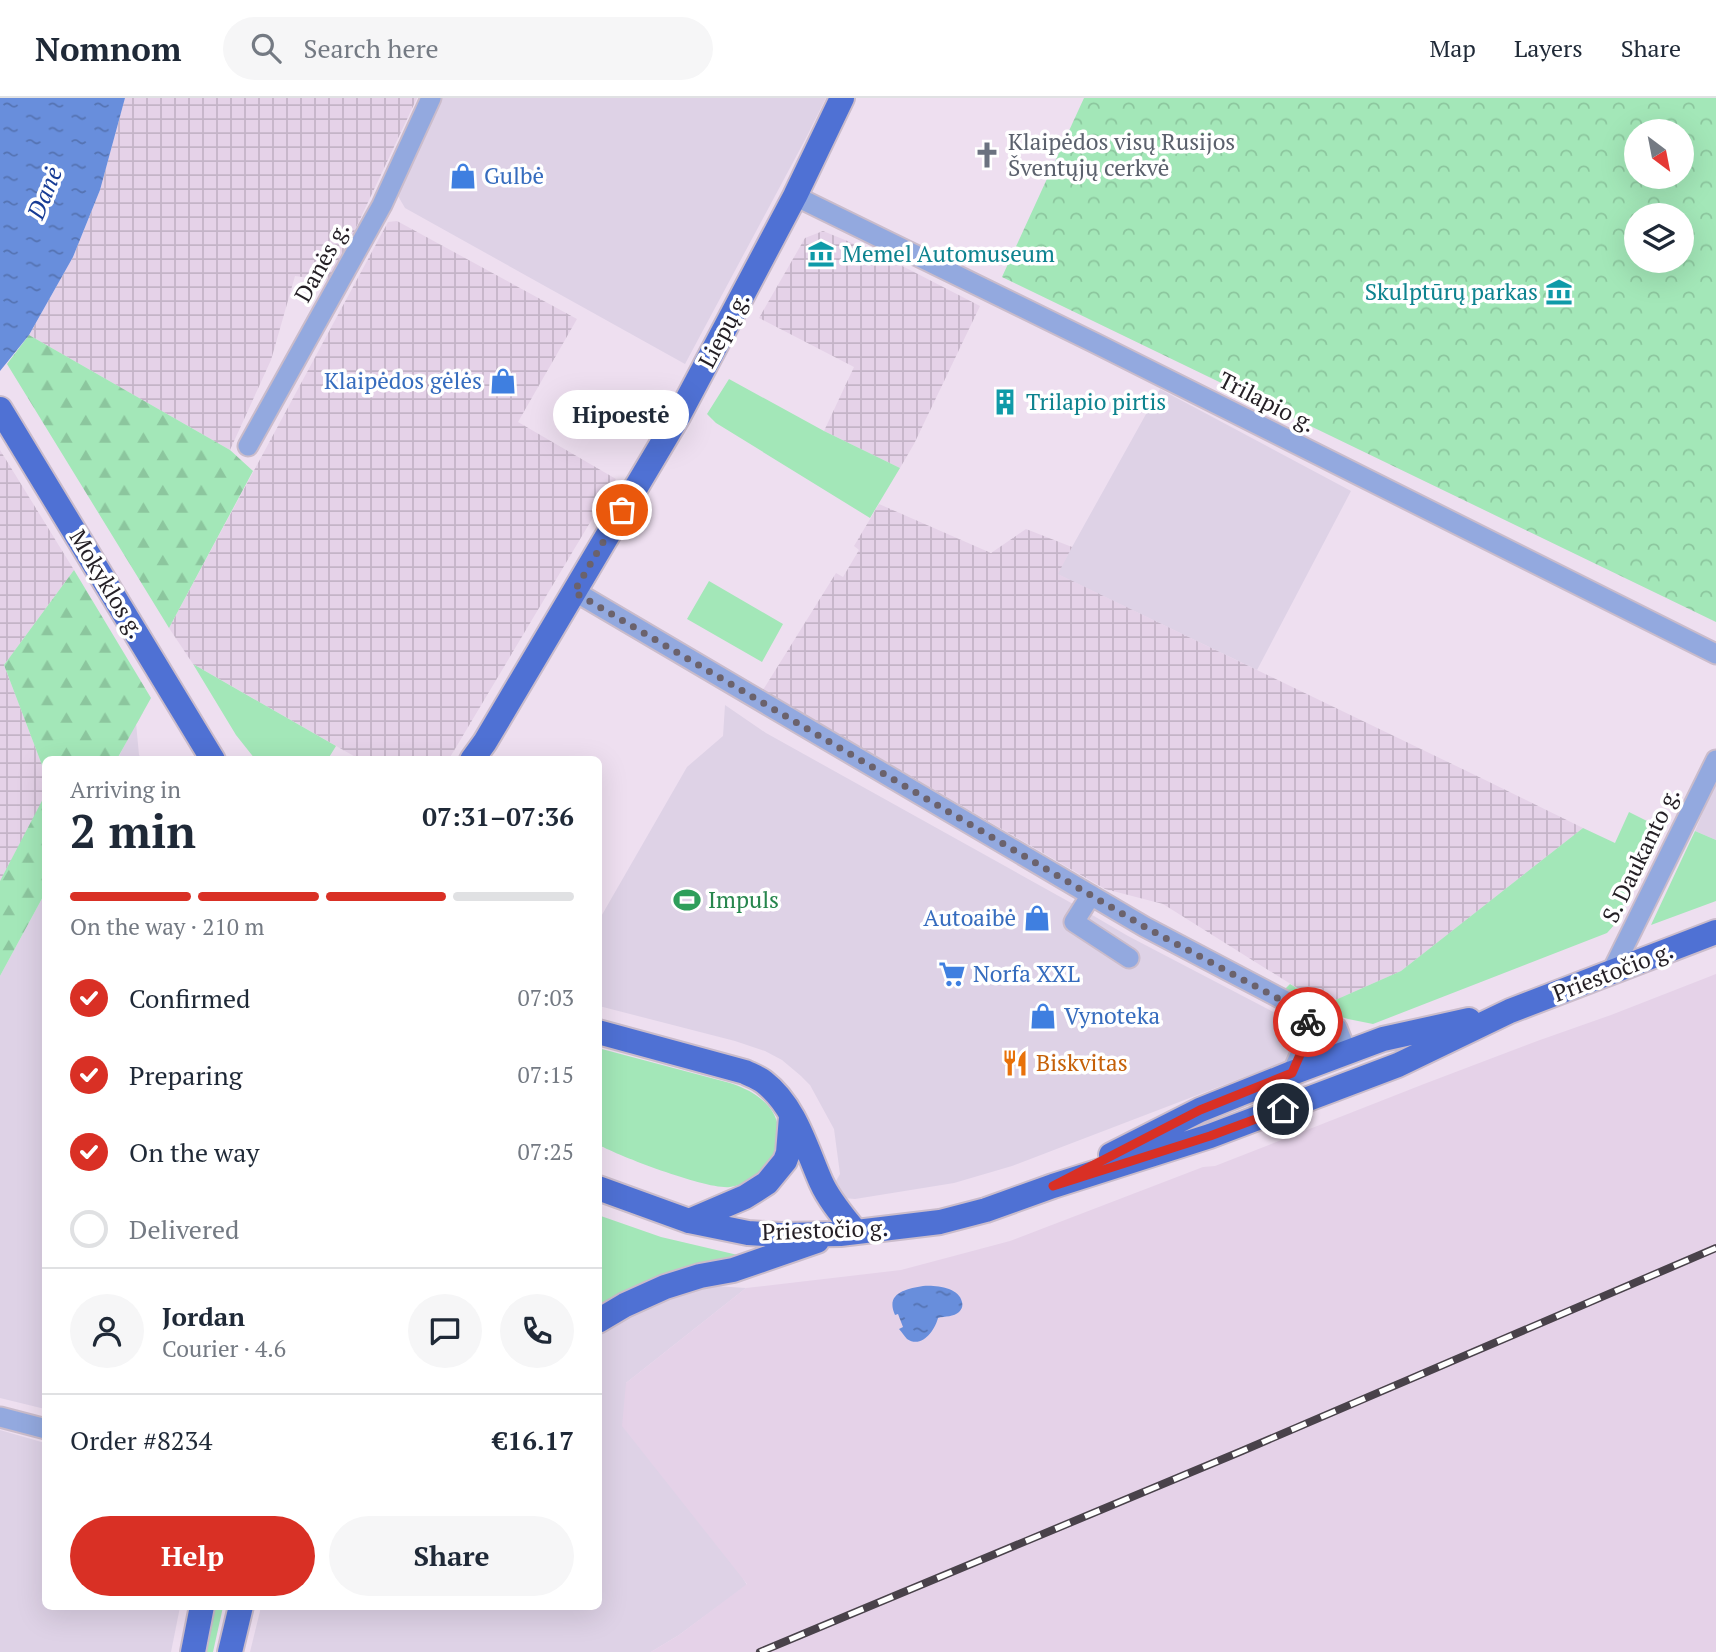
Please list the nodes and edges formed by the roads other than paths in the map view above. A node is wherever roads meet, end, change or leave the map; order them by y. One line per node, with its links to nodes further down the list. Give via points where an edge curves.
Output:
1 (431, 98): 5 (street, Danės g., via 382,205)
2 (842, 98): 3 (main road, Liepų g.)
3 (795, 196): 6 (main road, Liepų g., via 685,404); 7 (street, Trilapio g.)
4 (0, 409): 9 (main road, Mokyklos g.)
5 (248, 446)
6 (574, 592): 8 (main road, Liepų g.); 11 (street)
7 (1716, 654)
8 (479, 754)
9 (211, 756)
10 (1716, 760): 14 (street, S. Daukanto g.)
11 (1091, 895): 13 (street, via 1074,922); 16 (street)
12 (1716, 932): 14 (main road, Priestočio g.)
13 (1129, 958)
14 (1611, 973): 15 (main road, Priestočio g.)
15 (1510, 1011): 18 (main road, Priestočio g., via 1383,1039); 20 (main road, Priestočio g.)
16 (1309, 1015): 18 (street, via 1338,1028); 19 (street, via 1306,1041)
17 (602, 1033): 21 (main road, via 745,1072 778,1094)
18 (1347, 1053): 19 (main road, Priestočio g.); 20 (main road)
19 (1292, 1073): 22 (main road, Priestočio g., via 1200,1110)
20 (1356, 1081): 22 (main road, Priestočio g., via 1210,1136)
21 (791, 1113): 24 (main road, via 788,1153 767,1183); 25 (main road)
22 (1053, 1186): 25 (main road, Priestočio g., via 940,1222)
23 (602, 1189): 24 (main road, Priestočio g.)
24 (688, 1221): 25 (main road, Priestočio g., via 748,1233)
25 (848, 1233): 26 (main road, via 665,1287)
26 (602, 1319)
27 (0, 1417): 28 (street)
28 (42, 1428)
29 (201, 1610): 31 (main road)
30 (240, 1610): 32 (main road)
31 (193, 1652)
32 (230, 1652)

